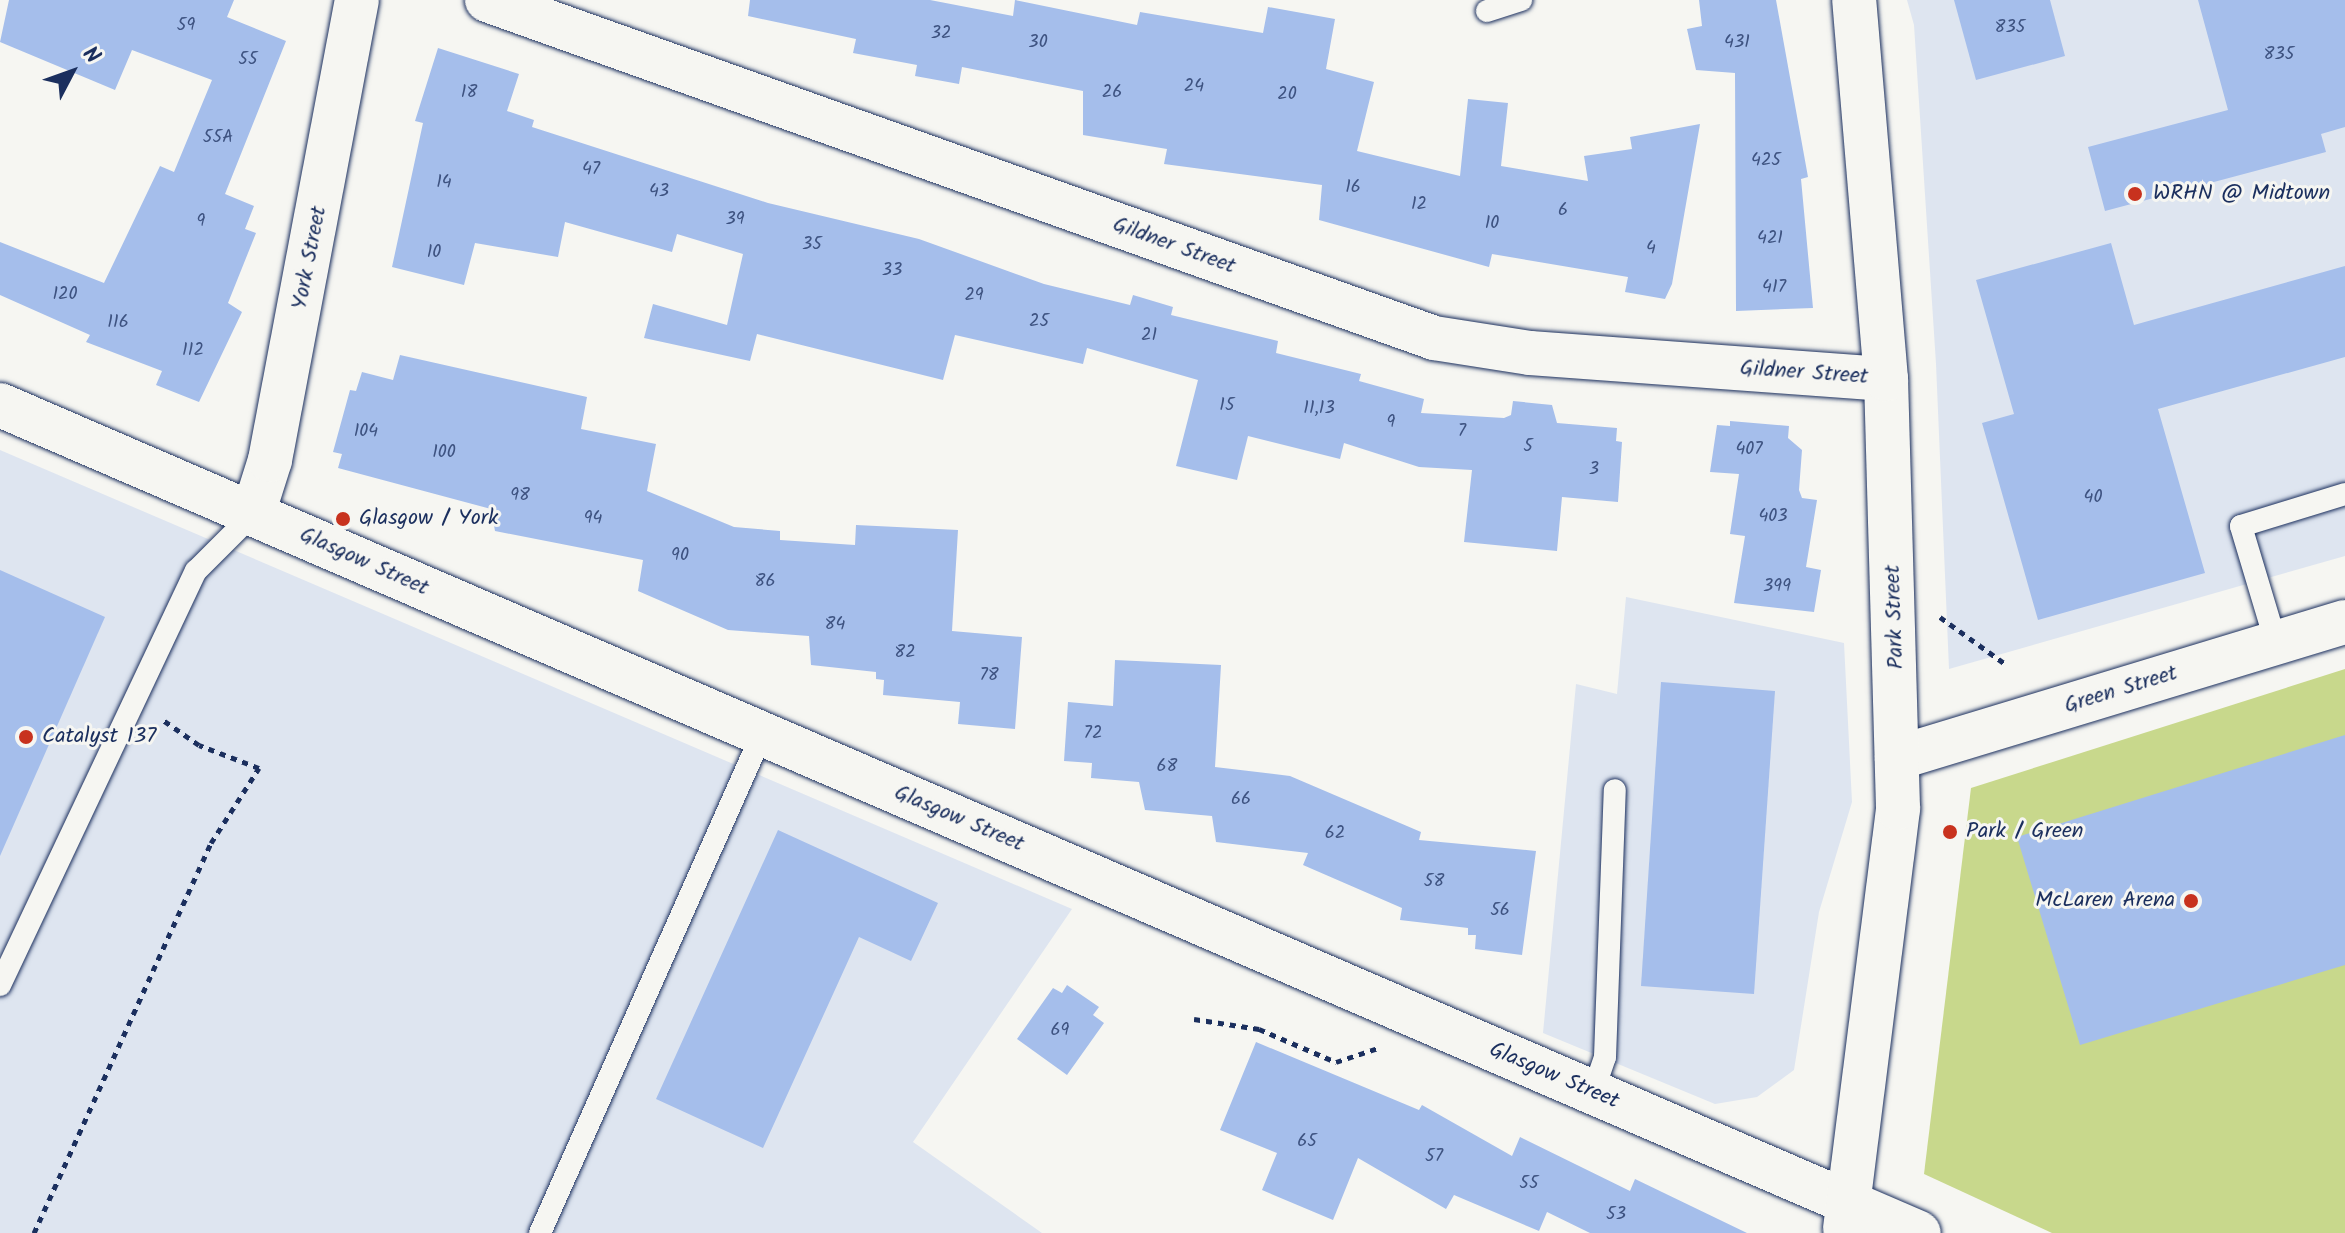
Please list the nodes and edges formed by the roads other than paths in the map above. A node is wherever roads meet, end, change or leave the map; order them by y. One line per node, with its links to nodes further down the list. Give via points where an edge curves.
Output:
1 (357, 0): 9 (street, York Street, via 270,460)
2 (487, 0): 6 (street, Gildner Street, via 1434,338 1530,353)
3 (1521, 0): 5 (lane)
4 (1854, 0): 6 (street, Park Street)
5 (1487, 11)
6 (1886, 379): 13 (street, Park Street)
7 (0, 405): 9 (street, Glasgow Street)
8 (2345, 494): 11 (lane, via 2241,526)
9 (253, 514): 12 (street, Glasgow Street); 15 (lane, via 196,571)
10 (2345, 622): 11 (street, Green Street)
11 (2276, 643): 13 (street, Green Street)
12 (762, 734): 16 (street, Glasgow Street); 18 (lane)
13 (1897, 758): 17 (street, Park Street, via 1898,808)
14 (1615, 790): 16 (lane, via 1605,1057)
15 (0, 985)
16 (1593, 1092): 17 (street, Glasgow Street)
17 (1846, 1218): 19 (street, Glasgow Street)
18 (546, 1227)
19 (1919, 1233)

